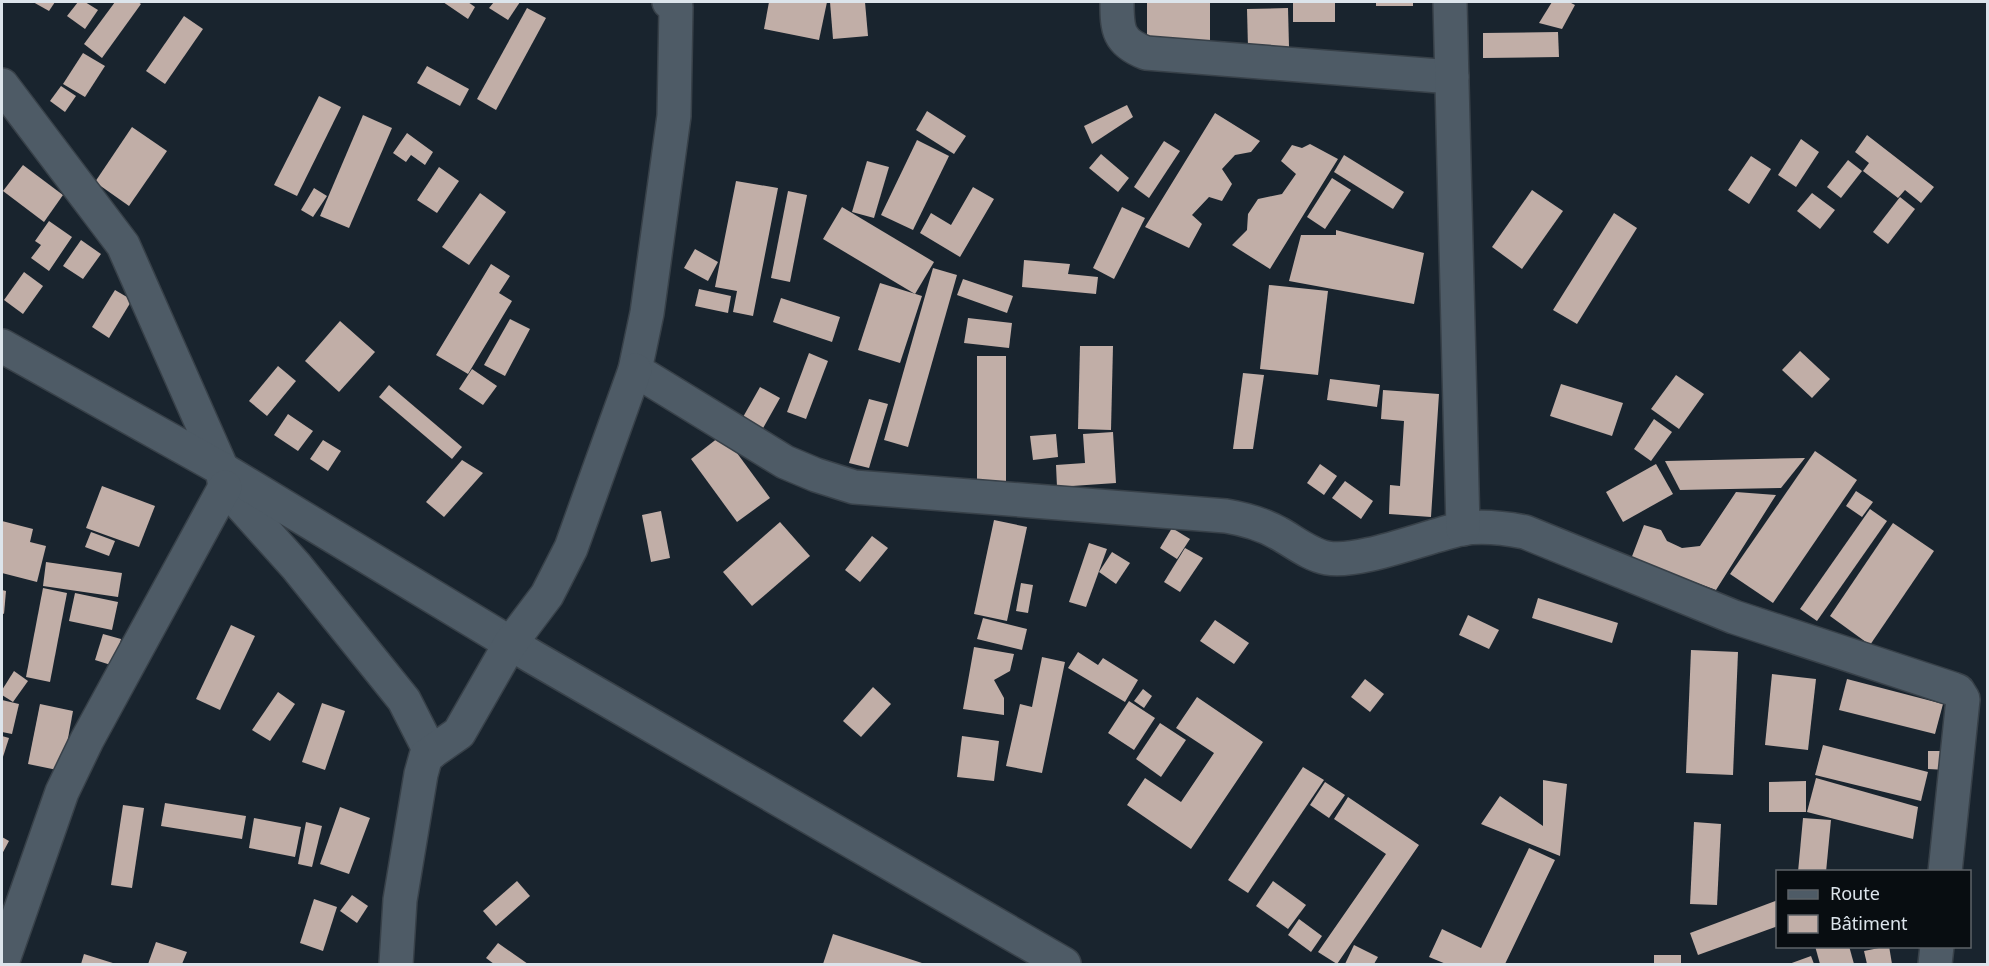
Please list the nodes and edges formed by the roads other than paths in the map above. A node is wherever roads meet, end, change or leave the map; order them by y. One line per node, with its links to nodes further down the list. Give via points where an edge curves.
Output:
1 (1117, 2): 4 (street, via 1123,39 1131,48 1146,53)
2 (1450, 2): 4 (street)
3 (674, 3): 7 (street, via 674,116 647,313)
4 (1452, 77): 9 (street)
5 (2, 86): 8 (street, via 123,245)
6 (2, 346): 8 (street)
7 (635, 370): 9 (street, via 785,462 854,487 1226,516 1249,520 1327,558 1353,557); 10 (street, via 571,548 547,595)
8 (223, 478): 10 (street); 12 (street, via 404,699); 15 (street, via 62,792)
9 (1463, 528): 11 (street, via 1525,532 1734,617)
10 (510, 644): 12 (street, via 459,733); 17 (street)
11 (1976, 699): 13 (street)
12 (431, 753): 16 (street, via 426,756 421,774 400,900)
13 (1945, 870)
14 (1937, 948): 18 (street)
15 (2, 963)
16 (396, 964)
17 (1064, 964)
18 (1935, 964)

